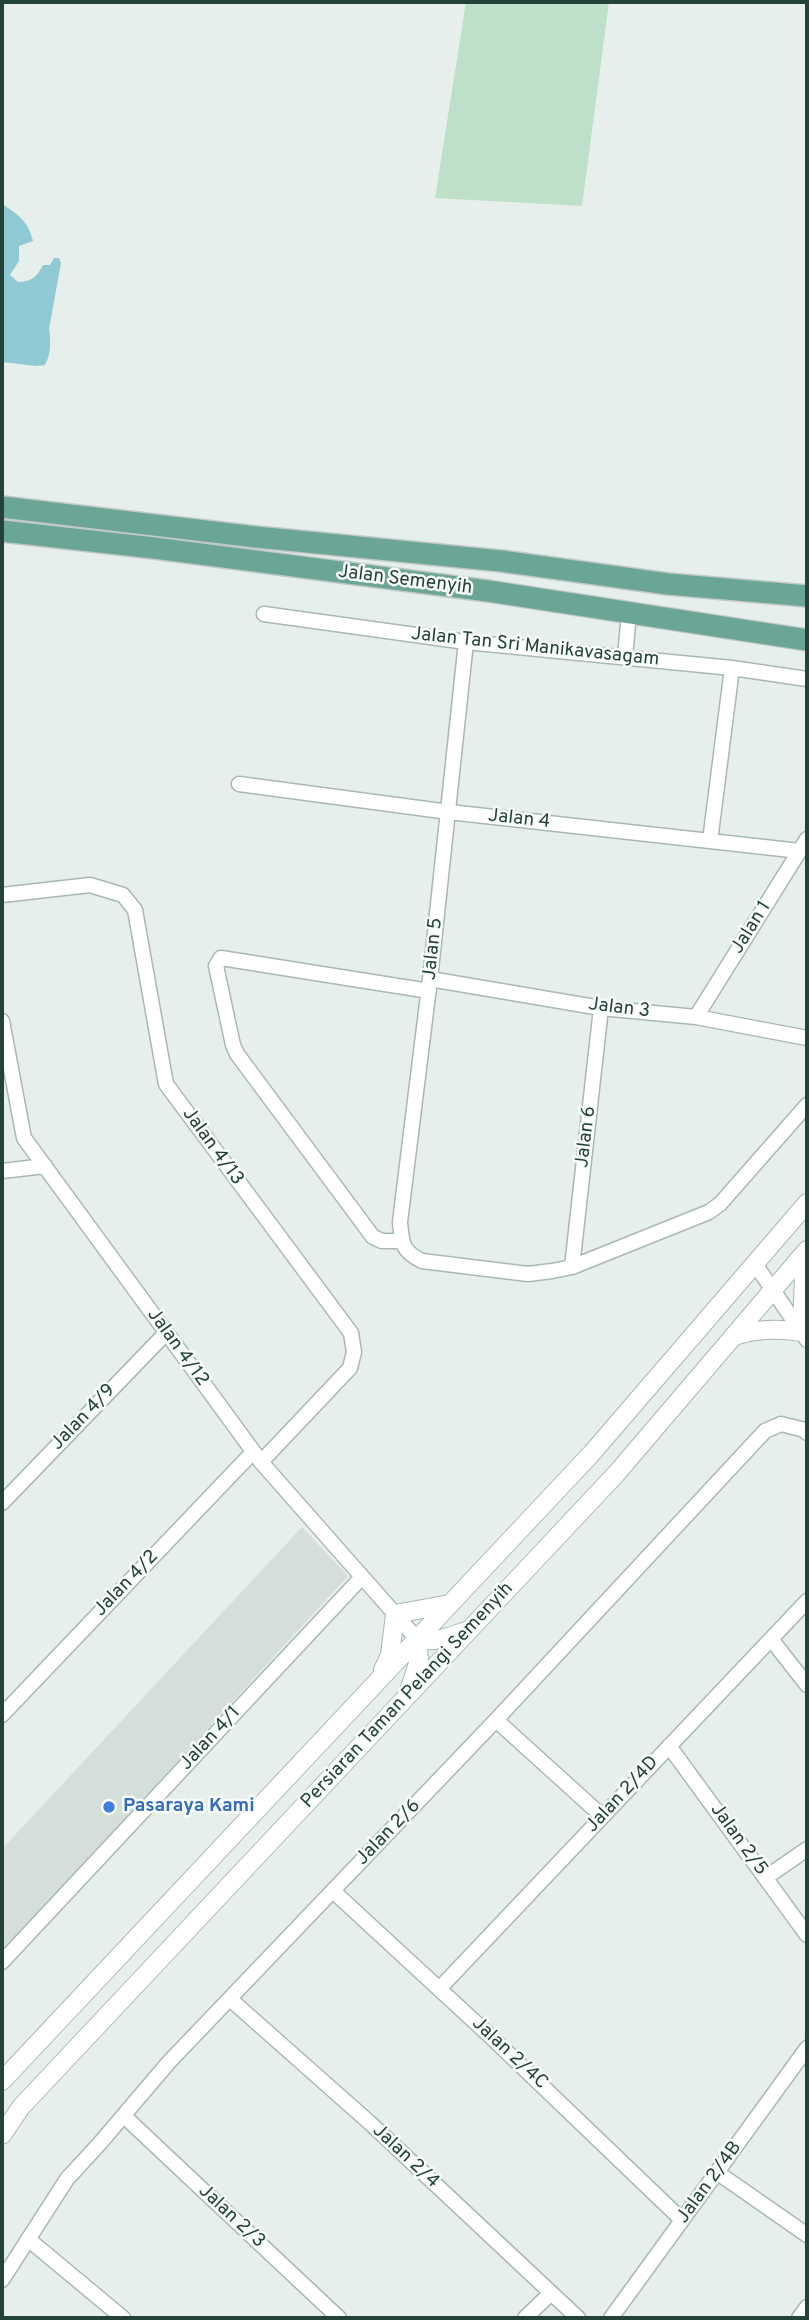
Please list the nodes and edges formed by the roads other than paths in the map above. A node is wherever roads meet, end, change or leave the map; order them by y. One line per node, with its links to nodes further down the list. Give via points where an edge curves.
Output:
1 (2, 507): 3 (main road, Jalan Semenyih)
2 (2, 531): 4 (main road, Jalan Semenyih, via 488,591)
3 (807, 596)
4 (629, 613): 6 (main road, Jalan Semenyih); 8 (street)
5 (264, 614): 7 (street, Jalan Tan Sri Manikavasagam)
6 (807, 640)
7 (466, 642): 8 (street, Jalan Tan Sri Manikavasagam); 12 (street, Jalan 5)
8 (625, 657): 9 (street, Jalan Tan Sri Manikavasagam)
9 (732, 668): 10 (street, Jalan Tan Sri Manikavasagam); 13 (street)
10 (807, 679)
11 (239, 784): 12 (street, Jalan 4)
12 (449, 812): 13 (street, Jalan 4); 16 (street, Jalan 5)
13 (710, 841): 14 (street, Jalan 4)
14 (804, 845): 18 (street, Jalan 1)
15 (2, 895): 36 (street, Jalan 4/13, via 90,885 123,895 135,910 166,1084 351,1333 351,1368)
16 (430, 985): 17 (street, Jalan 3); 26 (street, Jalan 5, via 400,1223); 26 (street, Jalan 3, via 221,958 216,966 237,1054 373,1237)
17 (601, 1008): 18 (street, Jalan 3); 30 (street, Jalan 6)
18 (696, 1017): 21 (street, Jalan 3)
19 (2, 1021): 20 (street, Jalan 4/12)
20 (3, 1038): 23 (street, Jalan 4/12, via 24,1138)
21 (807, 1038)
22 (807, 1105): 30 (street, via 715,1209)
23 (45, 1166): 24 (street); 32 (street, Jalan 4/12)
24 (2, 1171)
25 (807, 1203): 29 (street, Persiaran Taman Pelangi Semenyih)
26 (405, 1247): 30 (street, via 422,1261 528,1274)
27 (807, 1250): 31 (street, Persiaran Taman Pelangi Semenyih)
28 (807, 1259): 34 (street)
29 (755, 1264): 31 (street); 40 (street, Persiaran Taman Pelangi Semenyih, via 592,1452)
30 (572, 1267)
31 (774, 1289): 33 (street, Persiaran Taman Pelangi Semenyih); 34 (street)
32 (166, 1333): 36 (street, Jalan 4/12); 37 (street, Jalan 4/9)
33 (734, 1335): 34 (street, via 780,1328); 42 (street, Persiaran Taman Pelangi Semenyih, via 616,1474)
34 (804, 1336)
35 (806, 1431): 49 (street, Jalan 2/6, via 781,1424 765,1431)
36 (257, 1457): 38 (street, Jalan 4/12); 48 (street, Jalan 4/2)
37 (2, 1503)
38 (362, 1577): 41 (street, Jalan 4/12); 56 (street, Jalan 4/1)
39 (807, 1601): 44 (street, Jalan 2/4D)
40 (450, 1604): 41 (street); 43 (street, Persiaran Taman Pelangi Semenyih)
41 (395, 1614): 43 (street, Jalan 4/12); 45 (street, via 390,1655)
42 (469, 1630): 43 (street, via 428,1642); 47 (street, Persiaran Taman Pelangi Semenyih)
43 (417, 1639): 45 (street, Persiaran Taman Pelangi Semenyih); 47 (street, via 419,1660)
44 (771, 1639): 46 (street); 50 (street, Jalan 2/4D)
45 (379, 1680): 60 (street, Persiaran Taman Pelangi Semenyih)
46 (807, 1685)
47 (406, 1697): 62 (street, Persiaran Taman Pelangi Semenyih, via 21,2107)
48 (2, 1715)
49 (496, 1720): 51 (street); 54 (street, Jalan 2/6)
50 (669, 1746): 51 (street, Jalan 2/4D); 53 (street, Jalan 2/5)
51 (603, 1816): 57 (street, Jalan 2/4D)
52 (807, 1849): 53 (street)
53 (765, 1878): 55 (street, Jalan 2/5)
54 (333, 1891): 57 (street, Jalan 2/4C); 58 (street, Jalan 2/6)
55 (807, 1935)
56 (2, 1962)
57 (439, 1989): 64 (street, Jalan 2/4C)
58 (230, 1999): 61 (street, Jalan 2/6); 68 (street, Jalan 2/4)
59 (807, 2048): 63 (street, Jalan 2/4B)
60 (2, 2081)
61 (124, 2116): 66 (street, Jalan 2/6, via 67,2179); 71 (street, Jalan 2/3)
62 (2, 2135)
63 (718, 2173): 64 (street, Jalan 2/4B); 65 (street)
64 (682, 2220): 74 (street, Jalan 2/4B)
65 (807, 2235)
66 (28, 2239): 67 (street, Jalan 2/6); 70 (street)
67 (2, 2280)
68 (551, 2293): 72 (street); 73 (street, Jalan 2/4)
69 (807, 2307): 75 (street)
70 (123, 2318)
71 (339, 2318)
72 (525, 2318)
73 (578, 2318)
74 (611, 2318)
75 (799, 2318)

